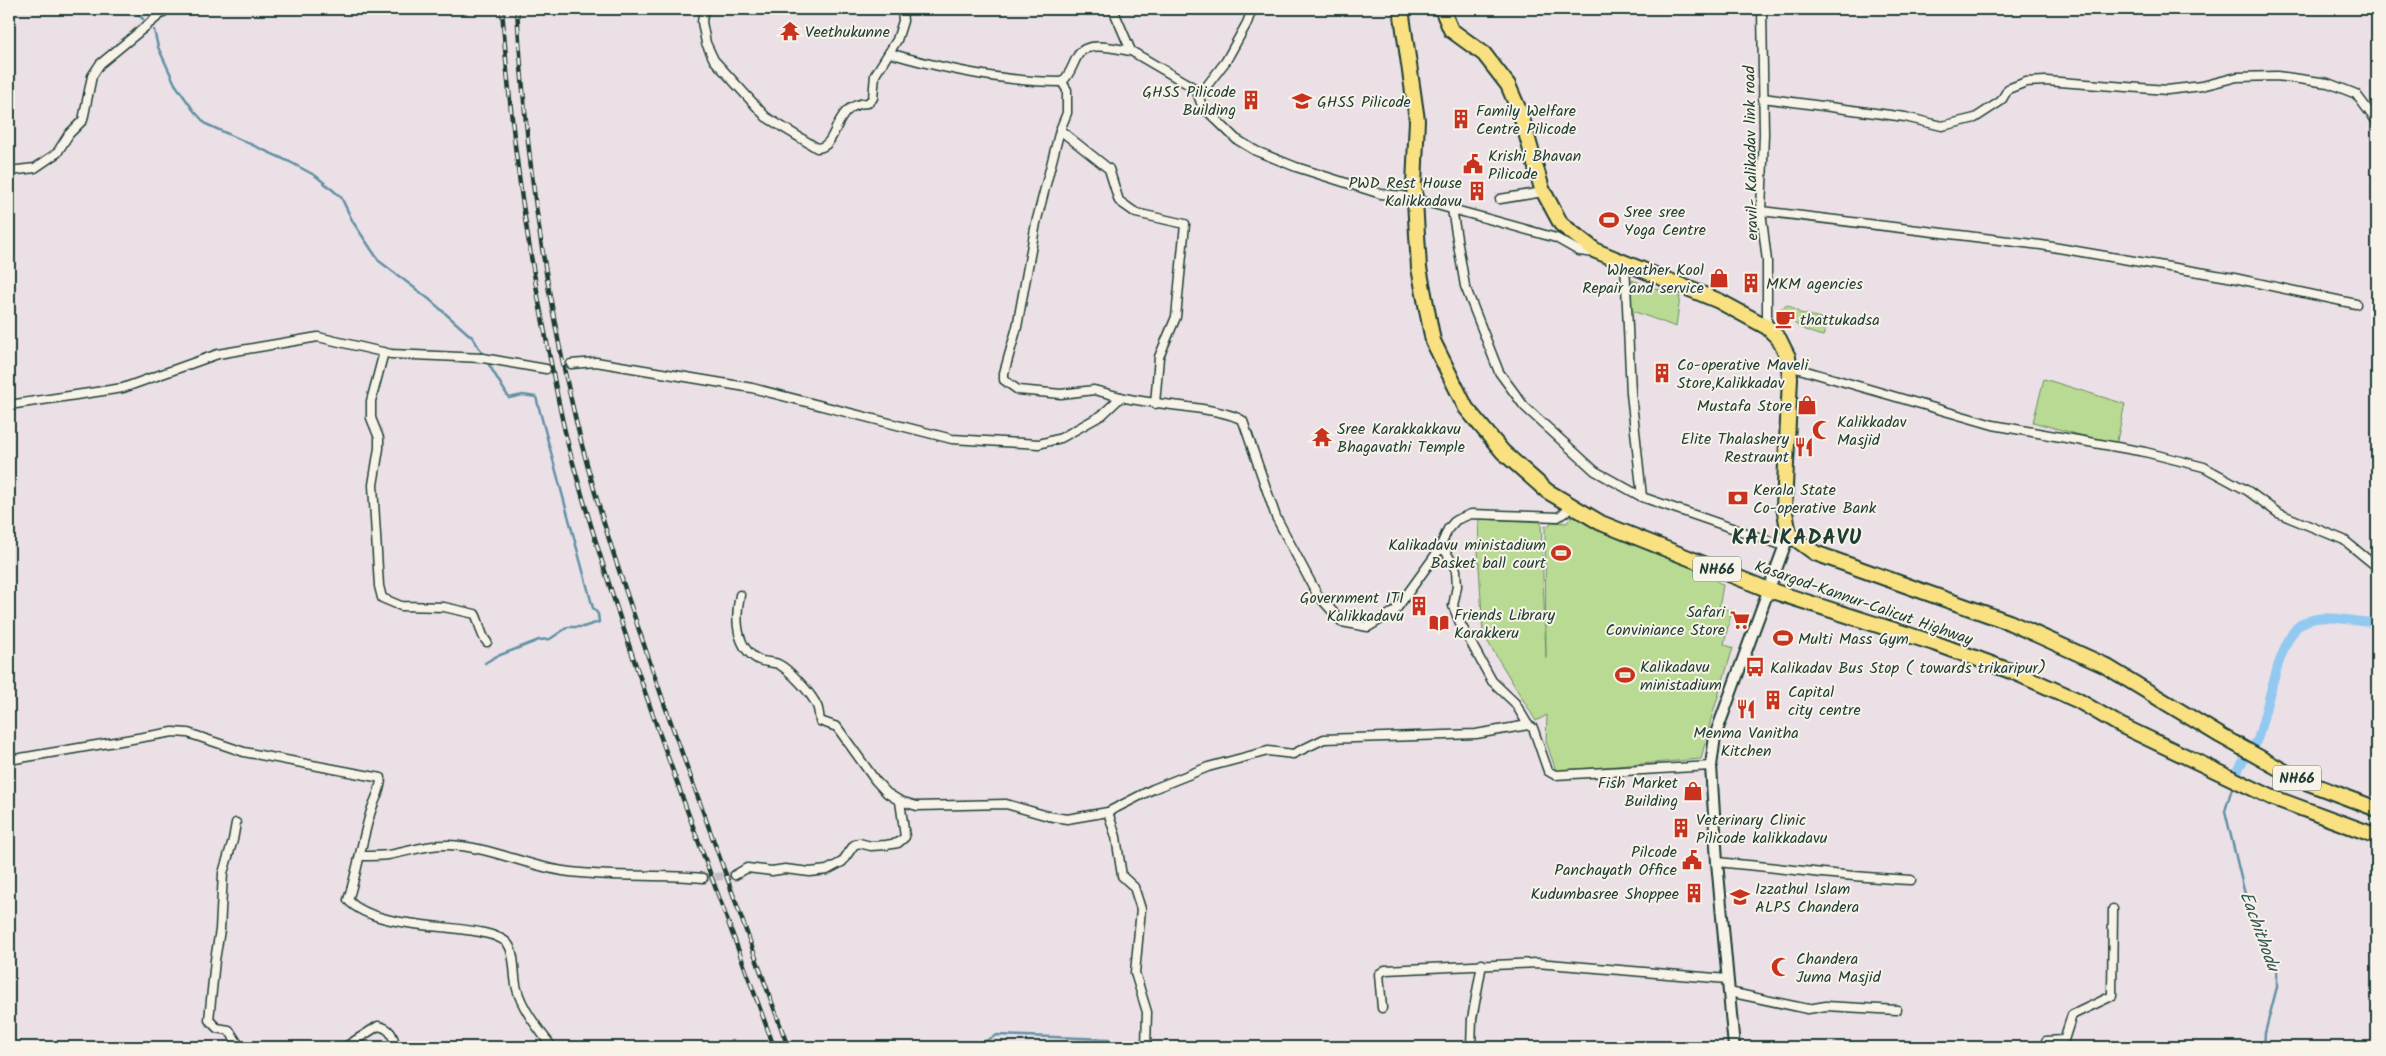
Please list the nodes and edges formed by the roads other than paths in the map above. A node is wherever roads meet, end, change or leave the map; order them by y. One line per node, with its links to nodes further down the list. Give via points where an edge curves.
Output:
1 (168, 9): 16 (street, via 100,64 92,76 83,120 57,153 35,168)
2 (704, 9): 10 (street, via 702,22 714,60 766,117 817,148 828,144 848,109 873,98 874,75)
3 (902, 9): 10 (street, via 903,21)
4 (1113, 9): 9 (street)
5 (1252, 9): 12 (street, via 1226,60)
6 (1401, 9): 19 (highway, Kasargod-Kannur-Calicut Highway / NH66, via 1417,120)
7 (1442, 9): 17 (highway, via 1451,30 1484,54 1508,85 1521,115)
8 (1762, 9): 13 (street, eravil- Kalikadav link road)
9 (1131, 51): 11 (street, via 1090,47 1079,53 1070,74); 12 (street, via 1196,89)
10 (889, 53): 11 (street, via 956,69 1034,82)
11 (1062, 82): 15 (street, via 1068,100)
12 (1198, 96): 19 (street, via 1202,106 1236,139 1256,151 1381,194)
13 (1763, 98): 14 (street, via 1905,116 1942,126 1976,118 2001,101 2008,89 2026,82 2167,90 2237,77 2277,76 2328,82 2356,94); 21 (street, eravil- Kalikadav link road)
14 (2377, 122)
15 (1060, 130): 30 (street, via 1036,223 1004,380 1018,390 1061,394 1094,390); 31 (street, via 1109,169 1119,201 1136,213 1185,224 1176,317 1159,357)
16 (9, 171)
17 (1542, 189): 18 (street, via 1537,193); 22 (highway, via 1561,224)
18 (1500, 199)
19 (1415, 200): 20 (street); 34 (highway, Kasargod-Kannur-Calicut Highway / NH66, via 1419,268 1434,342 1466,408 1503,452 1547,491)
20 (1452, 210): 22 (street, via 1556,238 1579,251); 33 (street, via 1465,286 1499,372 1524,406 1595,471)
21 (1761, 211): 24 (street, via 2041,245 2234,278); 25 (street, eravil- Kalikadav link road, via 1767,262)
22 (1596, 252): 23 (highway)
23 (1625, 263): 25 (highway, via 1719,301); 33 (street, via 1629,368)
24 (2356, 304)
25 (1767, 327): 28 (highway, via 1778,339)
26 (384, 352): 29 (street, via 487,359); 32 (street, via 318,337 218,354 124,388); 40 (street, via 370,401 371,418 379,438 373,485 382,598 401,606 444,607 475,614)
27 (571, 364): 30 (street, via 596,362 752,388 952,439 1039,444 1061,438 1102,415)
28 (1789, 366): 35 (highway, via 1784,506); 37 (street, via 1993,425 2145,452 2204,467 2278,512 2344,540)
29 (546, 370)
30 (1121, 397): 31 (street)
31 (1154, 404): 36 (street, via 1229,413 1243,421 1276,517 1317,594 1342,622 1368,627 1395,611)
32 (9, 405)
33 (1642, 497): 35 (street)
34 (1574, 506): 36 (street, via 1558,517 1471,514 1456,520 1448,529); 38 (highway, Kasargod-Kannur-Calicut Highway / NH66, via 1601,523)
35 (1786, 540): 38 (main road); 45 (highway, Kasargod-Kannur-Calicut Highway / NH66, via 2009,622 2104,665 2298,779)
36 (1439, 550): 41 (street, via 1445,550 1456,570 1453,606 1460,623 1492,681 1515,703)
37 (2377, 567)
38 (1769, 590): 43 (main road, via 1715,736); 48 (highway, Kasargod-Kannur-Calicut Highway / NH66, via 2016,672 2271,797)
39 (740, 595): 44 (street, via 737,609 744,648 759,660 779,664 793,677 818,707 820,721 837,727 875,780)
40 (487, 642)
41 (1528, 725): 43 (street, via 1533,728 1548,771 1555,775); 46 (street, via 1476,734 1324,739 1294,754 1268,751 1208,767)
42 (9, 760): 49 (street, via 173,732 188,733 244,752 381,778)
43 (1712, 766): 50 (main road)
44 (900, 801): 46 (street, via 917,806 1006,804 1067,819); 51 (street, via 905,837 898,843 871,846 859,843 842,862 826,870 747,868)
45 (2377, 809)
46 (1108, 812): 64 (street, via 1122,876 1134,887 1141,909 1135,973 1148,1012)
47 (236, 823): 60 (street, via 223,873 209,1020 217,1028 229,1030)
48 (2375, 836)
49 (361, 856): 52 (street, via 389,855 414,848 448,845 562,870 621,876 653,874); 63 (street, via 348,900 353,905 406,924 466,930 501,939 508,945 517,990)
50 (1717, 862): 53 (street); 56 (main road)
51 (735, 875)
52 (703, 878)
53 (1910, 880)
54 (2113, 909): 67 (street, via 2112,996 2072,1014 2064,1040 2046,1041)
55 (1482, 964): 56 (street, via 1537,963); 58 (street, via 1385,970 1379,974); 65 (street)
56 (1728, 979): 57 (main road)
57 (1729, 992): 59 (street, via 1808,1009 1826,1006); 66 (main road)
58 (1382, 1008)
59 (1898, 1010)
60 (240, 1047)
61 (345, 1047): 62 (street, via 378,1026 391,1032)
62 (396, 1047)
63 (550, 1047)
64 (1146, 1047)
65 (1470, 1047)
66 (1734, 1047)
67 (2046, 1047)

